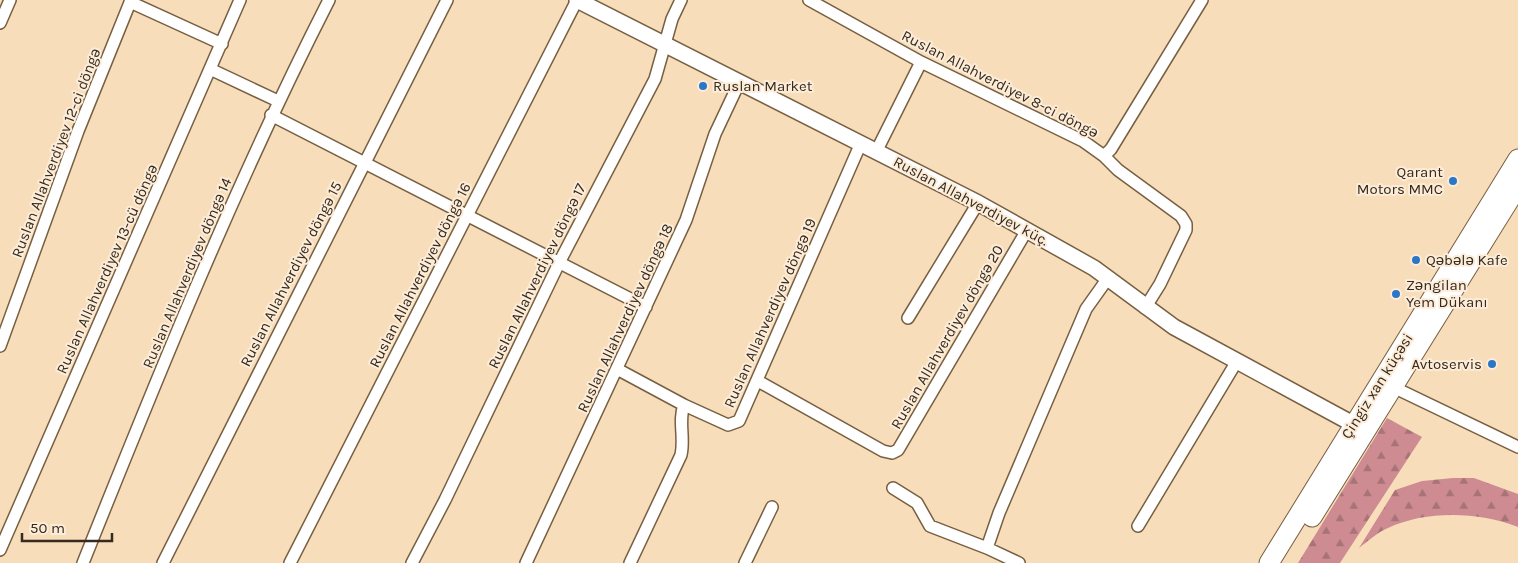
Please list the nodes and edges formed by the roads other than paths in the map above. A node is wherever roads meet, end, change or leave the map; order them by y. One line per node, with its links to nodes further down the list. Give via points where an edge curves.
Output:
1 (10, 0): 10 (street)
2 (240, 0): 11 (street, Ruslan Allahverdiyev 13-cü döngə)
3 (329, 0): 16 (street, Ruslan Allahverdiyev döngə 14)
4 (447, 0): 22 (street, Ruslan Allahverdiyev döngə 15)
5 (577, 0): 12 (street, Ruslan Allahverdiyev küç.); 25 (street, Ruslan Allahverdiyev döngə 16)
6 (681, 0): 12 (street, Ruslan Allahverdiyev döngə 17)
7 (810, 0): 13 (street, Ruslan Allahverdiyev 8-ci döngə)
8 (1202, 0): 20 (street)
9 (131, 1): 11 (street); 32 (street, Ruslan Allahverdiyev 12-ci döngə, via 78,131)
10 (0, 23)
11 (222, 44): 14 (street, Ruslan Allahverdiyev 13-cü döngə)
12 (666, 45): 15 (street, Ruslan Allahverdiyev küç.); 27 (street, Ruslan Allahverdiyev döngə 17, via 655,79)
13 (921, 62): 19 (street); 20 (street, Ruslan Allahverdiyev 8-ci döngə, via 1083,141)
14 (210, 70): 16 (street); 44 (street, Ruslan Allahverdiyev 13-cü döngə)
15 (740, 81): 18 (street, Ruslan Allahverdiyev küç.); 29 (street, Ruslan Allahverdiyev döngə 18, via 715,134 686,220)
16 (278, 101): 17 (street, Ruslan Allahverdiyev döngə 14)
17 (271, 115): 22 (street); 45 (street, Ruslan Allahverdiyev döngə 14)
18 (861, 142): 19 (street, Ruslan Allahverdiyev küç.); 35 (street, Ruslan Allahverdiyev döngə 19)
19 (878, 150): 24 (street, Ruslan Allahverdiyev küç.)
20 (1104, 156): 30 (street, Ruslan Allahverdiyev 8-ci döngə, via 1181,216 1186,224 1160,284)
21 (1518, 159): 38 (main road, Çingiz xan küçəsi)
22 (365, 162): 25 (street); 46 (street, Ruslan Allahverdiyev döngə 15)
23 (1518, 186): 36 (main road, Çingiz xan küçəsi)
24 (978, 203): 26 (street, Ruslan Allahverdiyev küç.); 31 (street)
25 (468, 216): 27 (street); 47 (street, Ruslan Allahverdiyev döngə 16)
26 (1027, 230): 28 (street, Ruslan Allahverdiyev küç.); 35 (street, Ruslan Allahverdiyev döngə 20, via 898,450 892,454 883,452)
27 (560, 261): 29 (street); 48 (street, Ruslan Allahverdiyev döngə 17)
28 (1108, 278): 30 (street, Ruslan Allahverdiyev küç.); 43 (street, via 1086,309 999,514)
29 (646, 307): 34 (street, Ruslan Allahverdiyev döngə 18)
30 (1144, 308): 33 (street, Ruslan Allahverdiyev küç.)
31 (908, 318)
32 (0, 346)
33 (1237, 360): 38 (street, Ruslan Allahverdiyev küç.); 42 (street)
34 (617, 369): 37 (street); 49 (street, Ruslan Allahverdiyev döngə 18)
35 (758, 381): 37 (street, Ruslan Allahverdiyev döngə 19, via 734,425)
36 (1392, 387): 39 (street); 54 (main road, Çingiz xan küçəsi)
37 (684, 405): 50 (street, via 681,455)
38 (1353, 424): 53 (main road, Çingiz xan küçəsi)
39 (1518, 447)
40 (893, 488): 43 (street, via 917,504 930,526)
41 (772, 507): 51 (street)
42 (1138, 526)
43 (988, 548): 52 (street)
44 (0, 550)
45 (83, 563)
46 (163, 563)
47 (290, 563)
48 (412, 563)
49 (526, 563)
50 (630, 563)
51 (745, 563)
52 (1019, 563)
53 (1269, 563)
54 (1284, 563)

